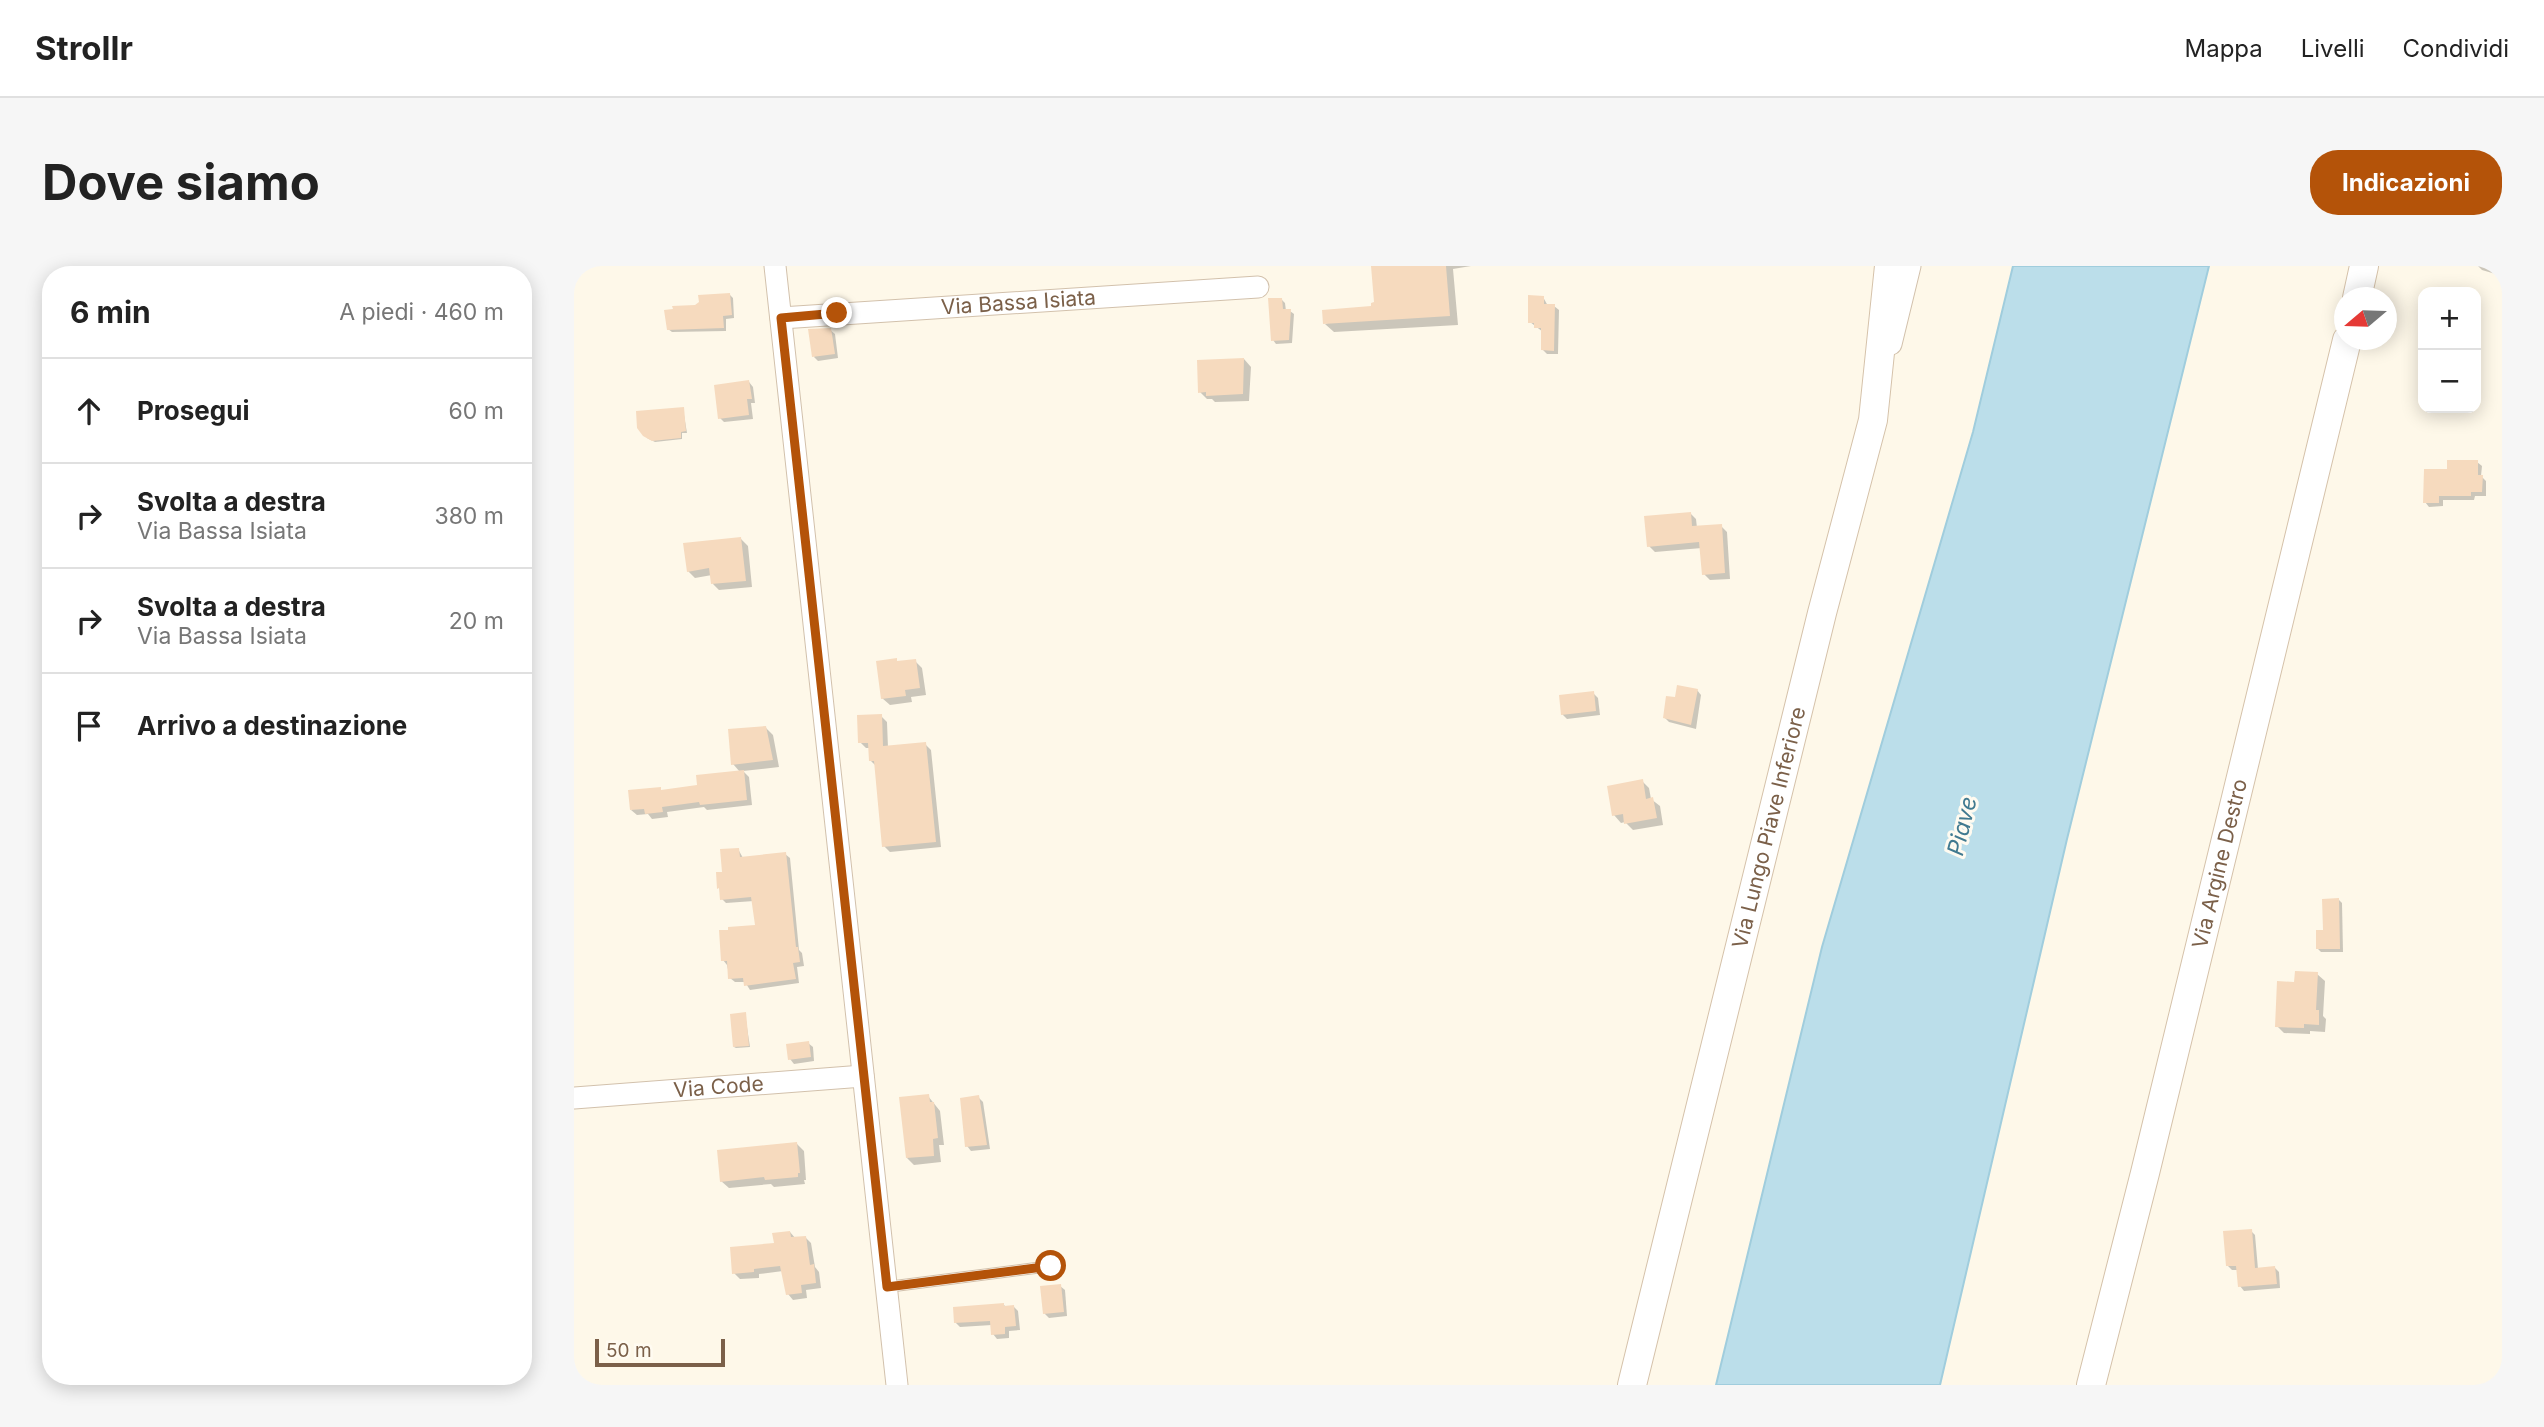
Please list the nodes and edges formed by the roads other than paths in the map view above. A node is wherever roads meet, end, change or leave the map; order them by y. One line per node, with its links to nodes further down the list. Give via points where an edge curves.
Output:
1 (775, 266): 7 (street)
2 (1889, 266): 9 (main road, Via Lungo Piave Inferiore)
3 (1910, 266): 9 (street)
4 (2364, 266): 6 (main road)
5 (1258, 287): 7 (street, Via Bassa Isiata)
6 (2359, 287)
7 (781, 318): 10 (street)
8 (2345, 350): 16 (main road, Via Argine Destro)
9 (1873, 420): 15 (main road, Via Lungo Piave Inferiore)
10 (863, 1076): 11 (street, Via Code); 13 (street)
11 (574, 1098)
12 (1051, 1266): 13 (lane)
13 (887, 1287): 14 (street)
14 (897, 1385)
15 (1632, 1385)
16 (2091, 1385)

